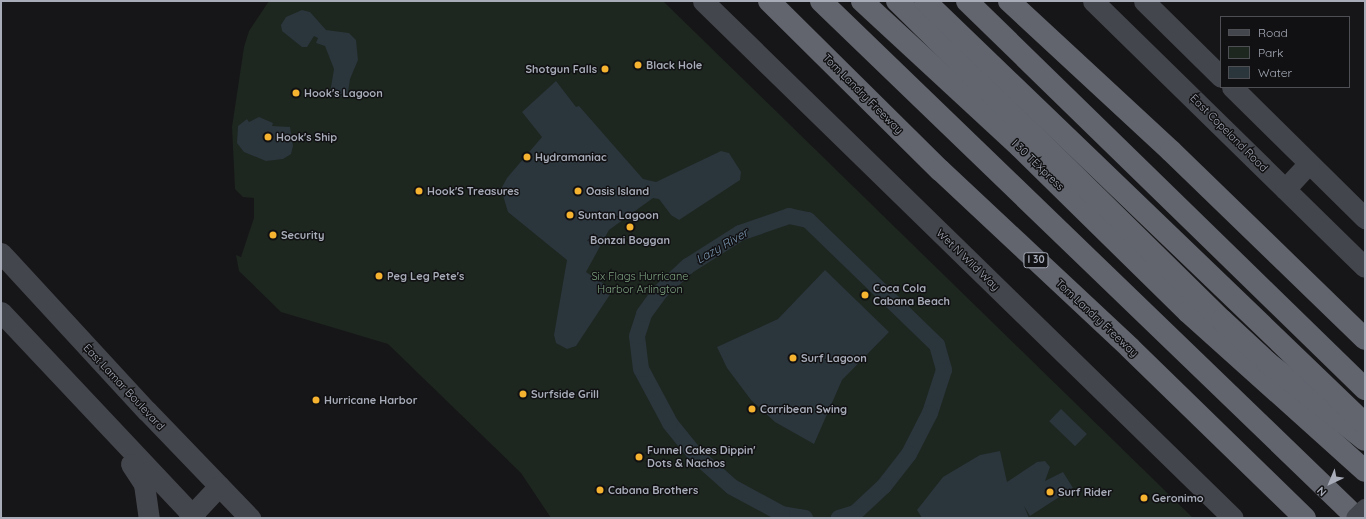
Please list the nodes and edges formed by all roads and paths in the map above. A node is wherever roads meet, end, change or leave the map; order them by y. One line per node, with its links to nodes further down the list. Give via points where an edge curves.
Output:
1 (703, 1): 31 (main road, Wet N Wild Way)
2 (769, 1): 32 (highway, Tom Landry Freeway / I 30, via 940,170 1130,348)
3 (821, 1): 33 (highway)
4 (862, 1): 19 (highway, I 30 TEXpress)
5 (897, 1): 19 (highway)
6 (926, 1): 22 (highway)
7 (968, 1): 21 (highway)
8 (1009, 1): 20 (highway, via 1171,151)
9 (1093, 1): 14 (main road, East Copeland Road)
10 (1144, 1): 11 (main road)
11 (1220, 75)
12 (1233, 88): 13 (main road)
13 (1310, 163): 14 (main road); 15 (main road)
14 (1285, 189): 17 (main road, East Copeland Road)
15 (1365, 218)
16 (1, 252): 26 (main road, East Lamar Boulevard)
17 (1365, 267)
18 (1, 312): 23 (main road)
19 (1216, 326): 24 (highway, via 1267,362); 25 (highway)
20 (1365, 338)
21 (1365, 389)
22 (1365, 424)
23 (112, 432): 28 (main road); 29 (main road, via 144,484)
24 (1365, 440)
25 (1365, 471)
26 (219, 486): 28 (main road); 30 (main road, East Lamar Boulevard)
27 (1365, 509): 33 (main road, bridge)
28 (192, 517)
29 (149, 518)
30 (250, 518)
31 (1233, 518)
32 (1305, 518)
33 (1357, 518)

